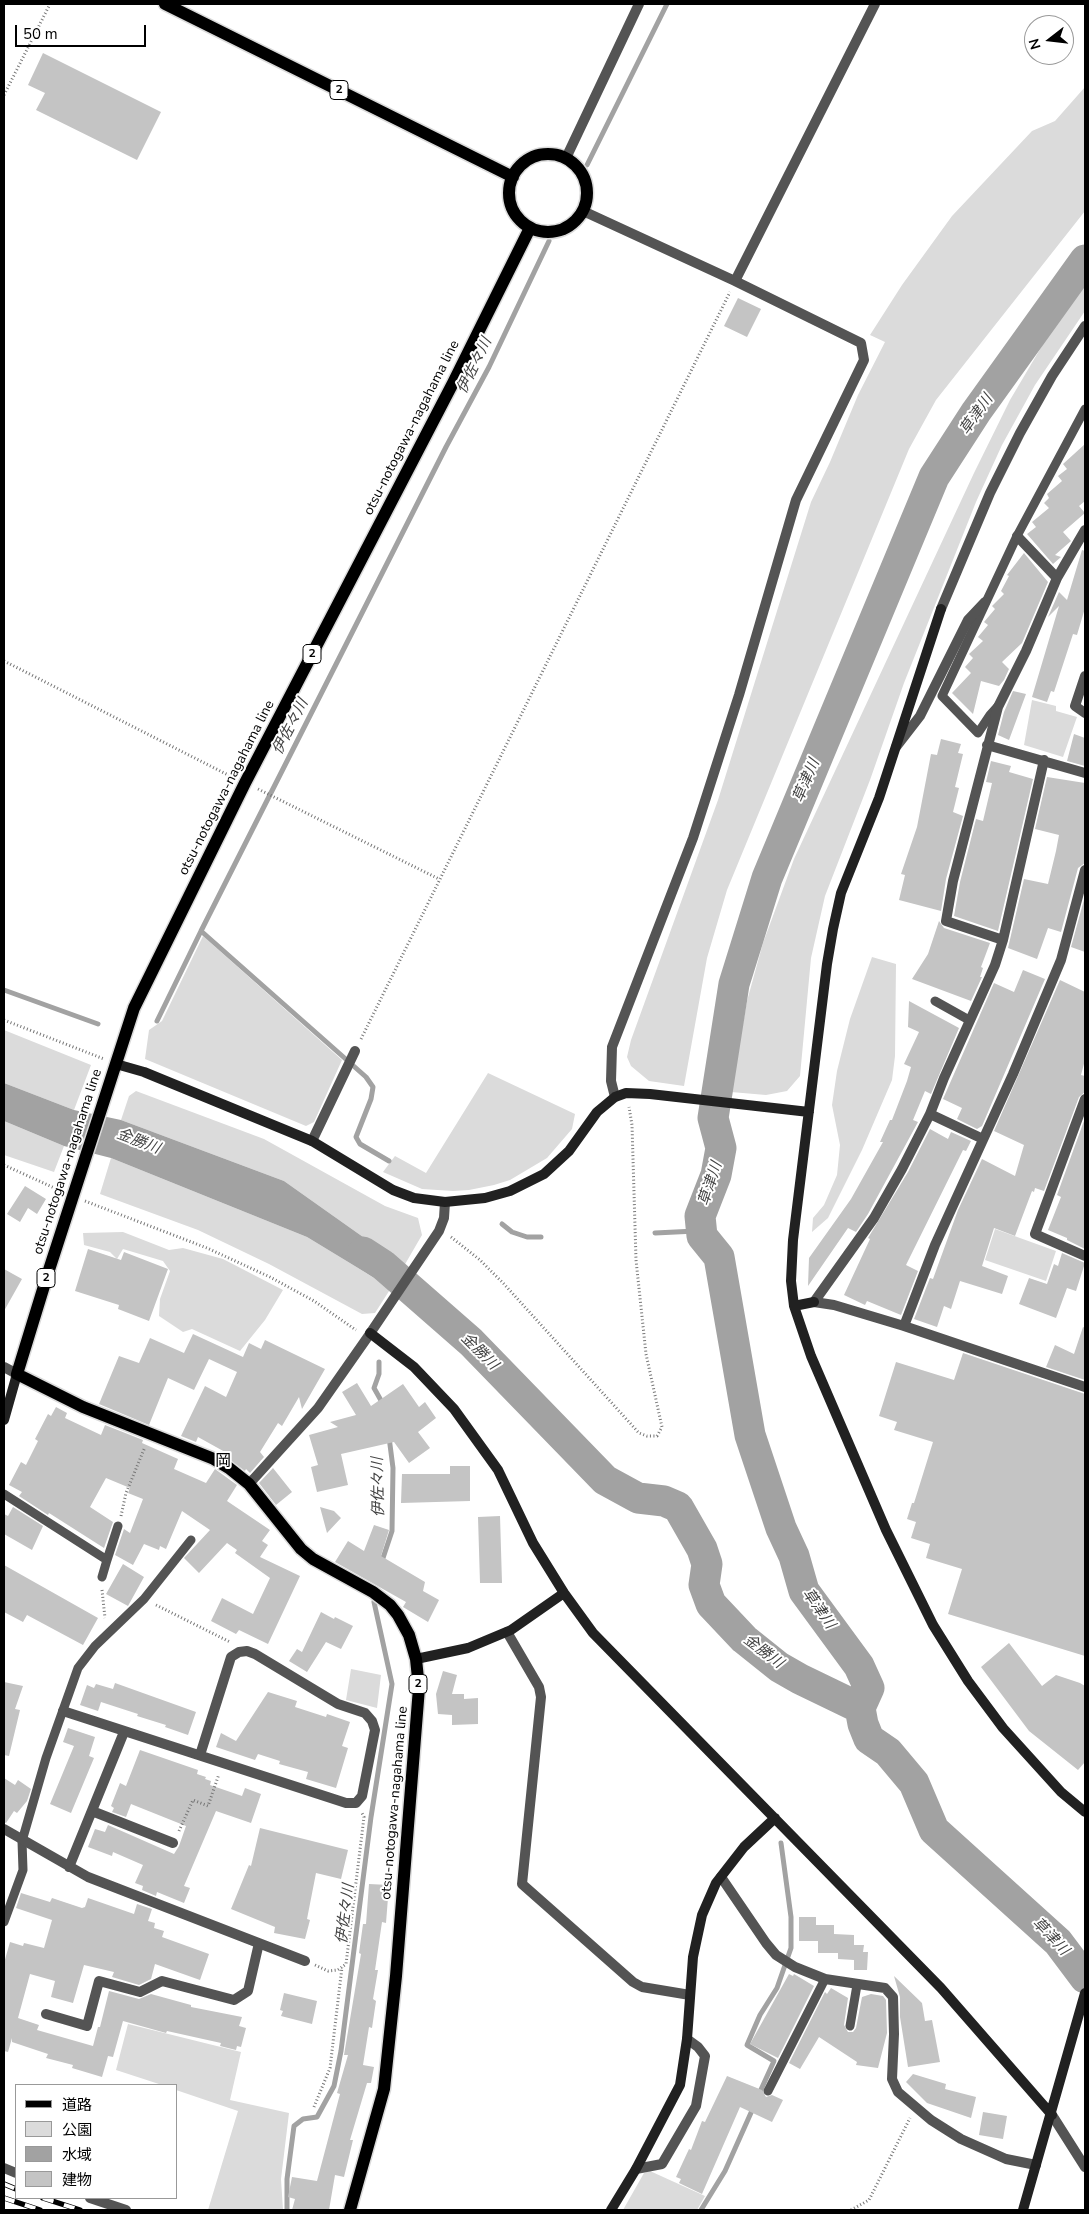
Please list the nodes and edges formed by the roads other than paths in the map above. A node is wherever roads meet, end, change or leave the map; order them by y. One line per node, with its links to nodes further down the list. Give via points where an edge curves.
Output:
1 (165, 4): 5 (main road, 2)
2 (639, 4): 4 (street)
3 (875, 4): 8 (street)
4 (566, 158): 5 (main road, via 542,155 530,159); 6 (main road, via 576,166 587,187)
5 (513, 177): 7 (main road, via 510,200 514,211)
6 (583, 212): 7 (main road, via 570,225 554,232); 8 (street)
7 (530, 228): 28 (main road, otsu-notogawa-nagahama line / 2, via 453,383 244,783 134,1008)
8 (735, 281): 29 (street, via 861,342 864,360 796,500 693,838 612,1047 611,1081)
9 (1085, 326): 20 (street, via 1052,376 990,493 941,609)
10 (1085, 409): 12 (lane)
11 (1085, 530): 13 (street)
12 (1017, 536): 14 (street); 15 (lane)
13 (1081, 549): 14 (street)
14 (1057, 578): 17 (street)
15 (985, 602): 17 (lane, via 942,696 978,733); 20 (street, via 968,620 920,716)
16 (1085, 676): 18 (street, via 1075,706)
17 (999, 705): 19 (street)
18 (1085, 713)
19 (987, 744): 21 (street); 24 (street, via 946,921)
20 (896, 747): 31 (street, via 841,893 827,964)
21 (1044, 760): 22 (street); 24 (street)
22 (1085, 773)
23 (1085, 870): 33 (street, via 1061,960)
24 (1003, 940): 26 (street)
25 (935, 1001): 26 (lane)
26 (969, 1020): 32 (street)
27 (355, 1051): 34 (street)
28 (116, 1064): 34 (street, via 144,1072); 42 (main road, otsu-notogawa-nagahama line / 2)
29 (615, 1097): 31 (street, via 626,1093 650,1094); 35 (street, via 597,1112 569,1151 544,1174 510,1191 485,1198)
30 (1085, 1099): 36 (street, via 1035,1234)
31 (809, 1112): 38 (street, via 793,1240 791,1281)
32 (930, 1114): 33 (street); 37 (street, via 874,1218)
33 (983, 1139): 39 (street, via 935,1245)
34 (312, 1141): 35 (street, via 393,1190 414,1198)
35 (445, 1202): 40 (street, via 444,1218 433,1242)
36 (1085, 1256)
37 (814, 1302): 38 (street); 39 (street, via 834,1304)
38 (794, 1306): 58 (street, via 811,1356 886,1530 932,1625 1003,1728 1061,1792)
39 (904, 1326): 43 (street)
40 (371, 1332): 45 (street, via 318,1408); 51 (street, via 414,1366 454,1409 498,1470 533,1543)
41 (4, 1367): 42 (street)
42 (17, 1374): 44 (street); 45 (main road, otsu-notogawa-nagahama line / 2, via 84,1407 214,1459)
43 (1085, 1387)
44 (4, 1420)
45 (249, 1484): 53 (main road, otsu-notogawa-nagahama line / 2, via 301,1549 390,1605 409,1635)
46 (4, 1494): 49 (lane)
47 (118, 1526): 49 (lane)
48 (191, 1540): 54 (lane, via 144,1599 78,1668)
49 (107, 1560): 50 (lane)
50 (102, 1577)
51 (564, 1593): 52 (street); 59 (street, via 593,1633)
52 (507, 1632): 53 (street, via 468,1648); 71 (street, via 539,1687 541,1697 522,1884 633,1982)
53 (416, 1659): 82 (main road, otsu-notogawa-nagahama line / 2, via 419,1688 384,2089)
54 (63, 1711): 55 (street); 61 (lane)
55 (124, 1732): 56 (street); 57 (street)
56 (200, 1755): 56 (street, via 346,1803 356,1803 362,1796 375,1730 365,1714 338,1704 255,1654 239,1652 231,1657)
57 (92, 1811): 62 (street); 63 (street)
58 (1085, 1812)
59 (775, 1818): 64 (street, via 744,1847); 76 (street, via 941,1988)
60 (4, 1829): 61 (street)
61 (22, 1841): 63 (street); 65 (lane, via 23,1870)
62 (173, 1843)
63 (69, 1867): 66 (street)
64 (721, 1878): 68 (street, via 776,1955); 71 (street, via 696,1934)
65 (4, 1922)
66 (259, 1943): 67 (street); 72 (street, via 248,1991 234,2000 162,1981 140,1992 99,1981 87,2026)
67 (305, 1961)
68 (825, 1979): 69 (street); 75 (lane)
69 (857, 1985): 73 (lane); 77 (street, via 885,1988 893,1997 892,2079 898,2092 931,2120 961,2138 1006,2159)
70 (1085, 1993): 76 (street)
71 (690, 1995): 74 (street)
72 (46, 2014)
73 (850, 2026)
74 (686, 2039): 79 (street, via 680,2085); 79 (street, via 705,2056 696,2106 662,2164)
75 (768, 2091)
76 (1052, 2115): 77 (street); 78 (street)
77 (1036, 2165): 84 (street)
78 (1085, 2167)
79 (636, 2169): 83 (street)
80 (93, 2199): 81 (street)
81 (126, 2210)
82 (350, 2210)
83 (611, 2210)
84 (1022, 2210)

